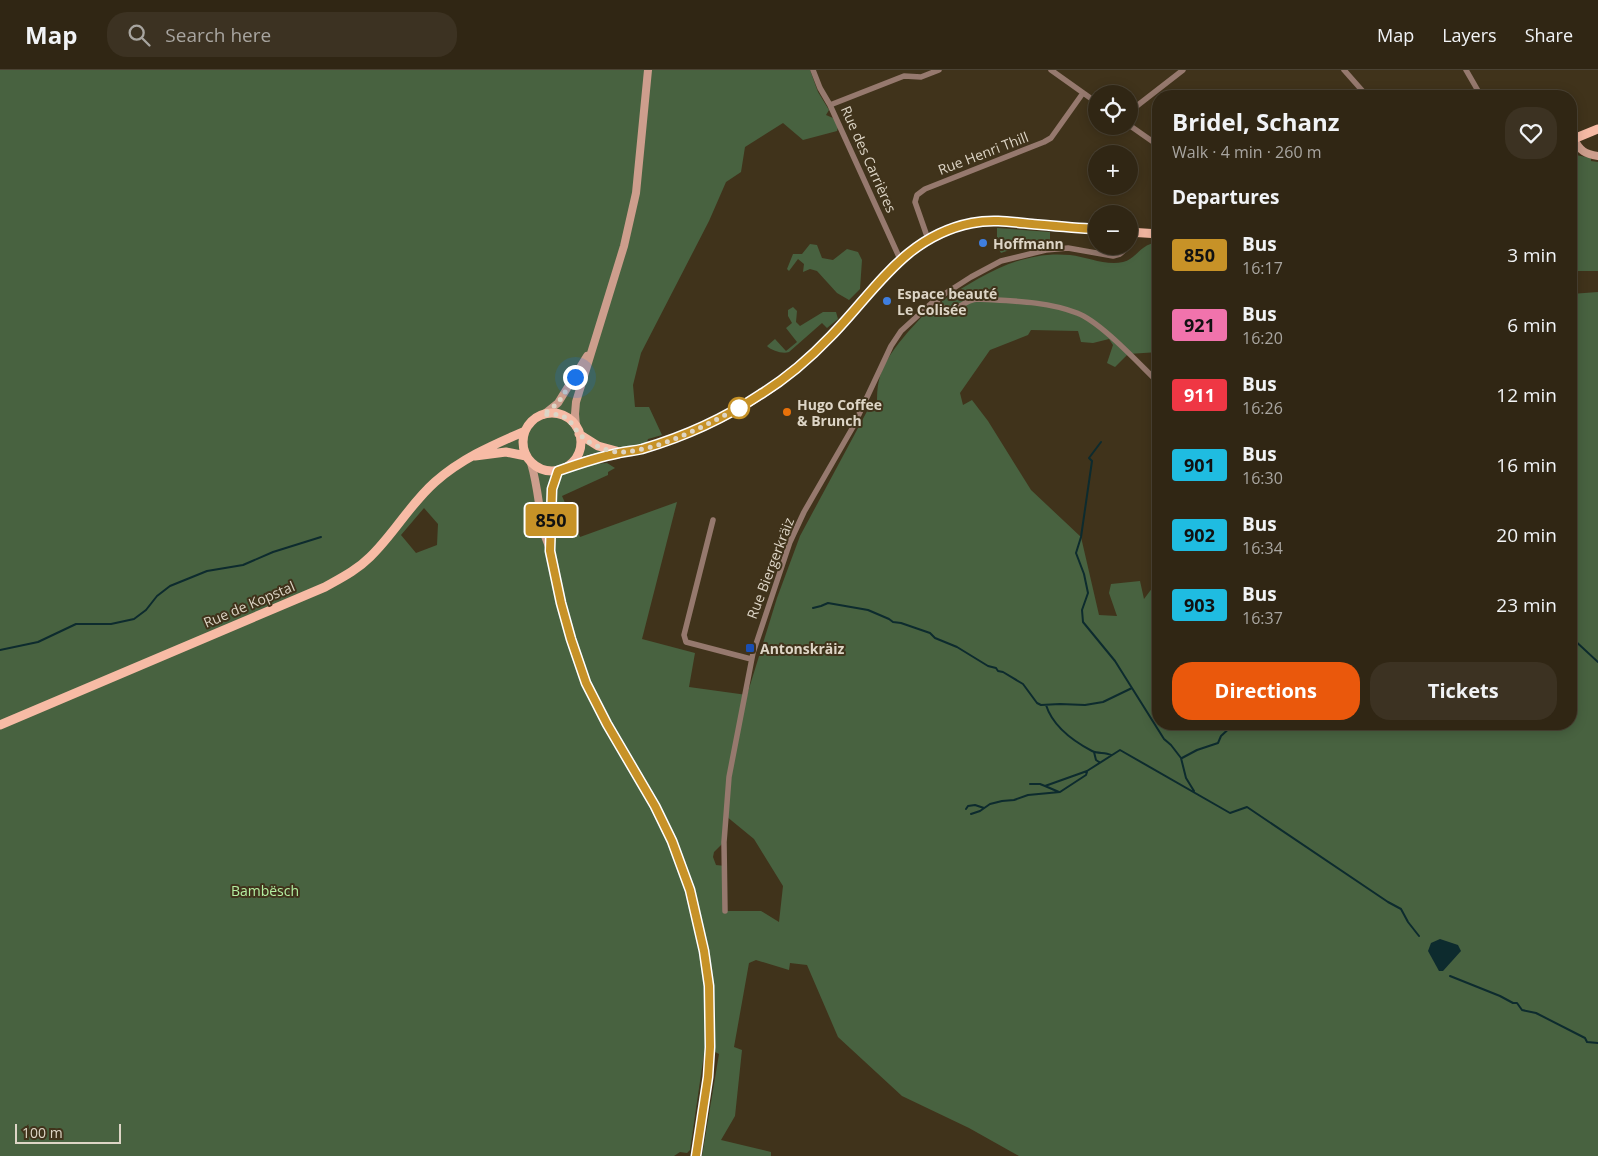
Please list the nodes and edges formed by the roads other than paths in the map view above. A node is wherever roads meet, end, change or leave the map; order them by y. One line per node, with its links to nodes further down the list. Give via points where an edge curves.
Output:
1 (648, 70): 29 (main road, via 636,193 624,246)
2 (813, 70): 14 (street, Rue des Carrières)
3 (939, 70): 14 (street, via 921,77 904,76)
4 (1051, 70): 11 (street)
5 (1183, 70): 8 (street)
6 (1344, 70): 9 (street)
7 (1466, 70): 10 (street)
8 (1157, 90)
9 (1361, 90)
10 (1478, 90)
11 (1083, 93): 13 (street); 25 (street, Rue Henri Thill, via 1051,138 917,195 915,202)
12 (1152, 94): 15 (street)
13 (1088, 96)
14 (830, 105): 27 (street, Rue des Carrières)
15 (1138, 105)
16 (1598, 128): 18 (main road)
17 (1138, 131): 19 (street)
18 (1577, 138)
19 (1152, 141)
20 (1577, 147): 21 (main road, via 1585,154)
21 (1598, 156)
22 (1088, 229): 25 (main road, via 994,221 972,223)
23 (1138, 233): 24 (main road)
24 (1152, 234)
25 (928, 239): 27 (main road)
26 (1088, 252): 28 (street, Rue Biergerkräiz, via 1068,248 1046,250 1001,261)
27 (900, 259): 34 (main road, via 830,337 774,386 741,407 669,440 639,450)
28 (935, 300): 30 (street, via 947,311 978,299 1027,302 1078,313 1097,324); 41 (street, Rue Biergerkräiz, via 901,331 891,346 853,427 804,512 790,542)
29 (592, 348): 31 (main road, via 558,403); 33 (main road, via 576,402 574,414)
30 (1152, 376)
31 (543, 415): 32 (main road, via 529,424); 33 (main road, via 558,414 571,421)
32 (525, 431): 35 (main road, Rue de Kopstal); 36 (main road, via 523,440)
33 (578, 431): 34 (main road, via 598,446); 37 (main road, via 579,452)
34 (620, 452): 37 (main road)
35 (472, 456): 36 (main road, Rue de Kopstal, via 506,452); 42 (main road, Rue de Kopstal, via 435,482 411,506 370,558 348,575)
36 (529, 460): 38 (main road, via 544,470); 40 (main road, via 538,486 544,533)
37 (568, 466): 38 (main road)
38 (558, 471): 40 (main road, via 552,489)
39 (713, 520): 41 (street, via 684,635 686,642)
40 (550, 551): 44 (main road, via 563,612 586,683 661,818 680,862 697,917 709,986 710,1018 708,1077)
41 (751, 659): 43 (street, Rue Biergerkräiz, via 729,777 724,842)
42 (0, 725)
43 (725, 911)
44 (696, 1156)

